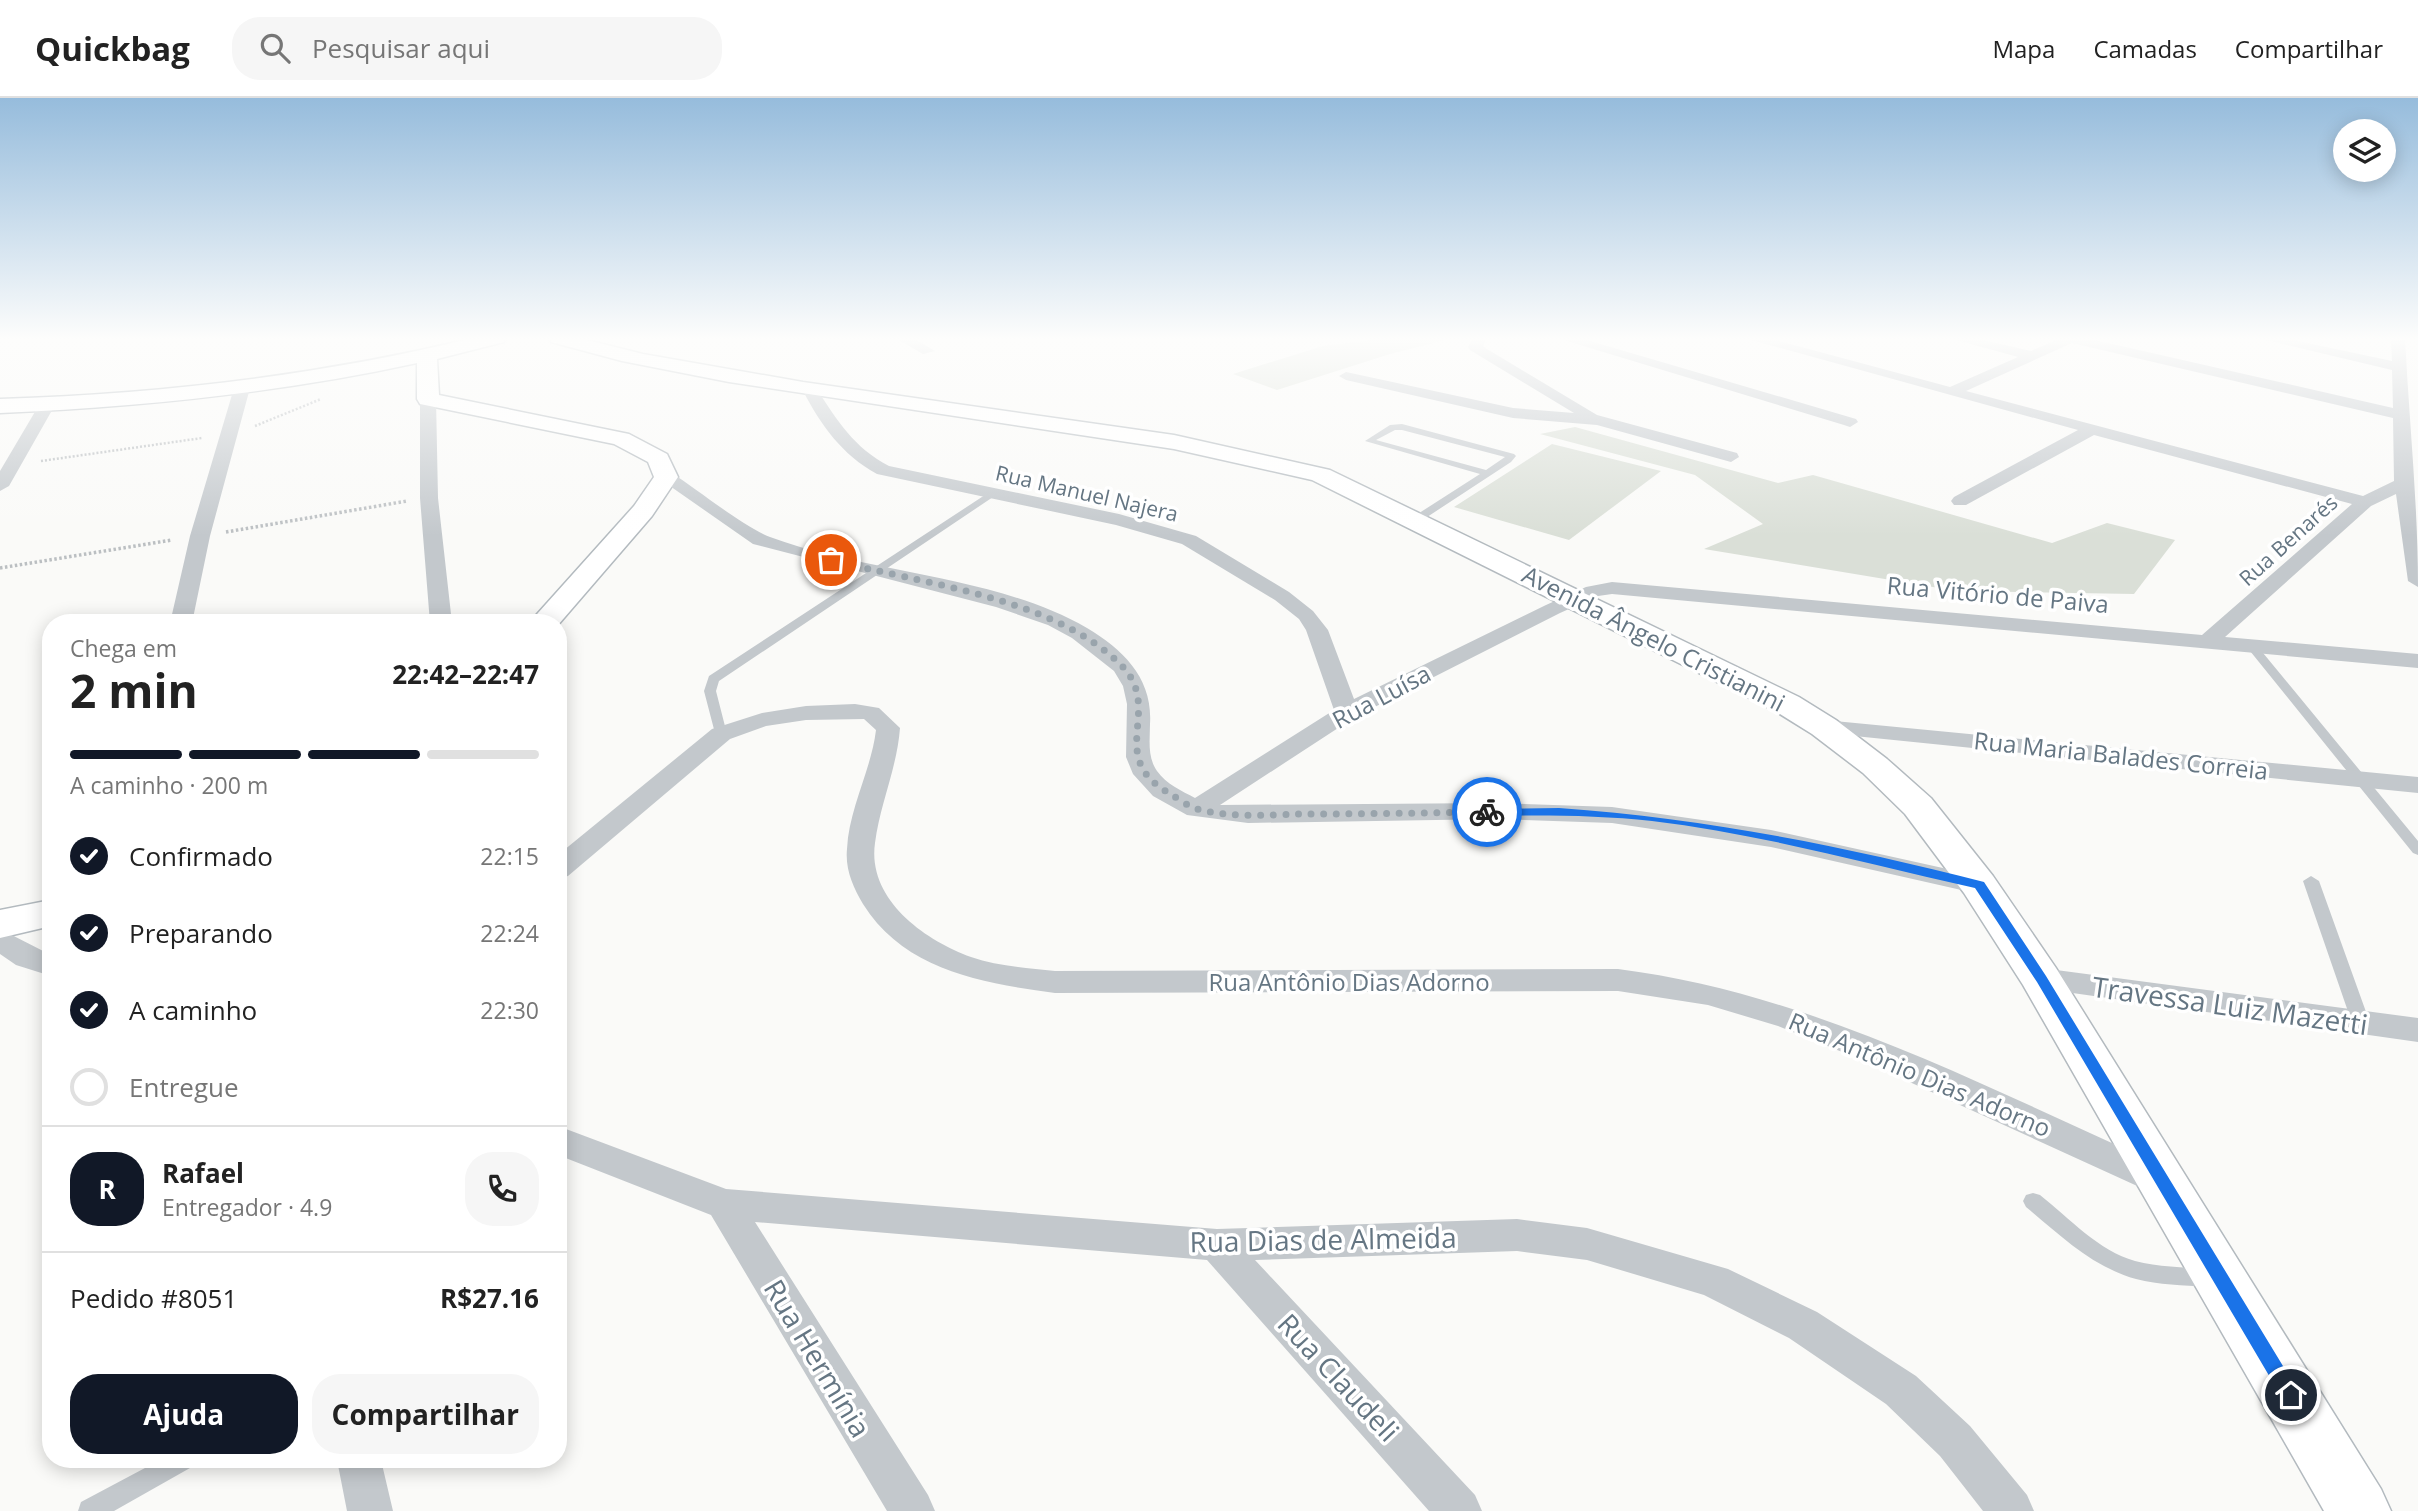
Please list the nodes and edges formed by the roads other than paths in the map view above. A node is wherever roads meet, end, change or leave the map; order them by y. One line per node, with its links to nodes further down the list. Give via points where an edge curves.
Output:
1 (66, 404): 14 (street)
2 (237, 404): 31 (street)
3 (428, 404): 32 (street, via 429,498)
4 (452, 404): 21 (street, via 621,439 652,453)
5 (817, 404): 24 (street, Rua Manuel Najera, via 839,435 868,463 900,475)
6 (911, 404): 27 (street, Avenida Ângelo Cristianini, via 1073,425 1258,459 1321,475)
7 (1472, 404): 16 (street, via 1513,413)
8 (1571, 404): 16 (street)
9 (1789, 404): 17 (street)
10 (1997, 404): 18 (street)
11 (2354, 404): 15 (street)
12 (2402, 404): 15 (street)
13 (0, 405): 14 (street)
14 (47, 405): 23 (street)
15 (2402, 415): 22 (street, via 2407,439)
16 (1598, 420): 19 (street)
17 (1850, 422)
18 (2092, 429): 25 (street); 26 (street)
19 (1731, 457)
20 (1487, 473): 20 (lane, via 1379,446 1369,441 1393,427 1402,427 1511,456); 27 (lane)
21 (666, 477): 28 (street, via 760,540); 33 (street, via 643,511)
22 (2403, 483): 26 (street, Rua Benarés); 29 (street)
23 (0, 486)
24 (991, 495): 28 (lane); 37 (street, Rua Manuel Najera, via 1119,520 1189,540 1272,589 1306,615 1317,630)
25 (1960, 501)
26 (2365, 502): 34 (street, Rua Benarés)
27 (1417, 520): 30 (street, Avenida Ângelo Cristianini)
28 (876, 571): 39 (lane, via 713,679 710,691); 42 (street, via 1025,609 1066,625 1098,645 1132,678 1138,693 1138,762 1145,777)
29 (2418, 581)
30 (1575, 599): 34 (street, Rua Vitório de Paiva, via 1602,589 1637,588); 37 (street, Rua Luísa); 38 (street, Avenida Ângelo Cristianini, via 1787,704)
31 (183, 614)
32 (440, 614)
33 (552, 614)
34 (2209, 640): 35 (street, Rua Vitório de Paiva)
35 (2250, 644): 36 (street, Rua Vitório de Paiva); 40 (lane)
36 (2418, 661)
37 (1347, 712): 42 (street, Rua Luísa)
38 (1824, 727): 40 (street, Rua Maria Balades Correia); 46 (street, Avenida Ângelo Cristianini, via 1918,806)
39 (721, 734): 44 (street, Rua Antônio Dias Adorno); 57 (street, Rua Antônio Dias Adorno, via 762,720 806,713 855,711 880,718 888,728 887,746 860,844 861,871 873,898 901,931 937,957 993,974 1055,982 1618,980 1677,986 1752,1004 1838,1035)
40 (2362, 779): 41 (street, Rua Maria Balades Correia); 43 (lane)
41 (2418, 785)
42 (1196, 809): 46 (street, via 1261,815 1559,811 1651,818 1750,833)
43 (2418, 850)
44 (567, 862)
45 (2311, 881): 54 (lane)
46 (1979, 885): 53 (street, Avenida Ângelo Cristianini)
47 (42, 894): 48 (street)
48 (0, 899)
49 (42, 915): 50 (street)
50 (0, 924)
51 (0, 939): 52 (street)
52 (42, 963)
53 (2042, 979): 54 (street, Travessa Luiz Mazetti); 57 (street, Avenida Ângelo Cristianini)
54 (2361, 1023): 55 (street, Travessa Luiz Mazetti)
55 (2418, 1030)
56 (567, 1143): 59 (street, Rua Dias de Almeida)
57 (2164, 1182): 61 (street, Avenida Ângelo Cristianini)
58 (2033, 1201): 61 (lane, via 2096,1251 2122,1265)
59 (724, 1204): 60 (street, Rua Dias de Almeida); 66 (street, Rua Hermínia)
60 (1217, 1245): 67 (street, Rua Claudeli); 68 (street, Rua Dias de Almeida, via 1517,1234 1587,1244 1714,1281 1803,1325 1901,1390 1955,1441)
61 (2222, 1279): 69 (street, Avenida Ângelo Cristianini)
62 (168, 1468): 64 (lane)
63 (361, 1468): 65 (street)
64 (90, 1511)
65 (370, 1511)
66 (912, 1511)
67 (1460, 1511)
68 (2011, 1511)
69 (2359, 1511)

